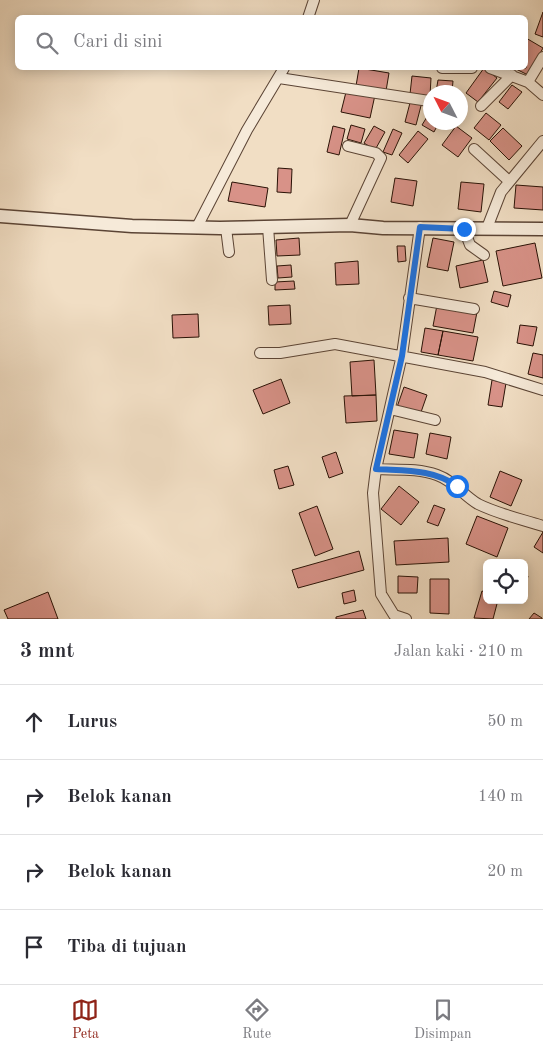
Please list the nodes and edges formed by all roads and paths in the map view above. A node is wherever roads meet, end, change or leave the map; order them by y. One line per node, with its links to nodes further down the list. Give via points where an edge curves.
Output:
1 (314, 0): 2 (street)
2 (309, 15)
3 (543, 57): 8 (street)
4 (283, 70): 7 (street)
5 (496, 70): 6 (street)
6 (512, 75): 8 (street); 11 (street)
7 (278, 78): 10 (street); 18 (street)
8 (528, 82): 9 (street)
9 (543, 95)
10 (423, 99)
11 (481, 106)
12 (543, 141): 15 (street)
13 (348, 146): 17 (street, via 376,153 381,158)
14 (474, 148): 15 (street)
15 (509, 181): 22 (street, via 498,198)
16 (0, 216): 18 (street, via 132,226)
17 (350, 224): 19 (street); 20 (street, via 383,228)
18 (197, 227): 21 (street)
19 (268, 227): 21 (street); 27 (street)
20 (420, 227): 23 (street); 28 (street)
21 (226, 228): 25 (street)
22 (487, 228): 23 (street); 24 (street)
23 (464, 229): 26 (street, via 470,245)
24 (543, 229)
25 (229, 252)
26 (484, 256)
27 (272, 280)
28 (409, 298): 29 (street); 31 (street)
29 (474, 308)
30 (260, 353): 31 (street, via 335,344)
31 (402, 356): 32 (street, via 485,372); 33 (street)
32 (543, 390)
33 (390, 409): 34 (street); 35 (street)
34 (435, 420)
35 (376, 469): 36 (street, via 437,475 449,480 475,502); 37 (street, via 373,493 381,594)
36 (543, 526)
37 (394, 617): 38 (street)
38 (406, 619)

